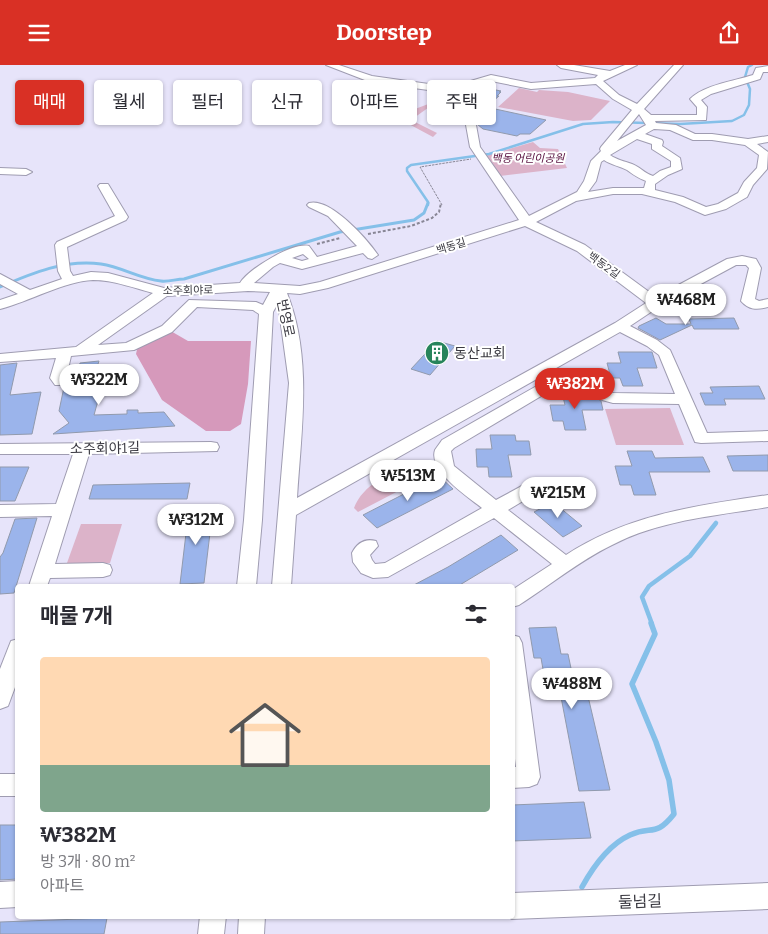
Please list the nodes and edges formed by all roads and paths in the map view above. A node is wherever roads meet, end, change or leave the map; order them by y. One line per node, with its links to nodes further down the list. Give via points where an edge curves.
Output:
1 (330, 65): 7 (street, via 370,79 432,89 450,90 491,78 531,86)
2 (560, 65): 6 (street)
3 (633, 65): 6 (street)
4 (679, 65): 8 (street, 백동길)
5 (768, 69): 9 (street, via 759,70 757,77 695,99 702,107 702,118)
6 (612, 73): 7 (street)
7 (598, 81): 8 (street, via 614,96)
8 (638, 109): 9 (street); 15 (street, 백동길)
9 (650, 122): 11 (street); 13 (street, via 672,127 693,137)
10 (471, 125): 14 (street, 백동2길)
11 (636, 135): 15 (street); 18 (street, via 658,142 656,147 676,160 677,169)
12 (768, 139): 13 (street)
13 (748, 142): 20 (street, via 764,154 762,169 743,195 722,207 705,211 679,199)
14 (481, 156): 23 (street, 백동2길); 24 (path, via 420,167 442,205 436,216 410,225)
15 (600, 158): 18 (street, via 630,167 639,175); 21 (street, 백동길, via 590,181 581,194)
16 (0, 171): 17 (street)
17 (26, 172)
18 (655, 180): 20 (street, via 650,183)
19 (104, 186): 30 (street, via 122,217 61,245)
20 (649, 192): 21 (street, via 613,191)
21 (572, 199): 23 (street, 백동길)
22 (313, 205): 24 (street, via 332,213)
23 (527, 222): 29 (street, 백동길); 36 (street, 백동2길, via 581,248)
24 (355, 236): 25 (path); 26 (street)
25 (317, 244)
26 (366, 248): 28 (street, via 302,265); 29 (street)
27 (311, 257): 28 (street, via 305,249)
28 (279, 259): 32 (street, via 258,272 247,283)
29 (382, 267): 33 (street, 백동길, via 300,290)
30 (67, 276): 34 (street, 소주회야로); 35 (street, 소주회야로, via 102,277)
31 (0, 278): 34 (street)
32 (248, 287): 33 (street, 소주회야로); 35 (street, 소주회야로)
33 (279, 289): 39 (street, 번영로); 41 (street, 번영로, via 287,310)
34 (25, 292): 38 (street, 소주회야로)
35 (164, 292): 43 (street)
36 (655, 303): 37 (street, via 732,262 742,260 751,262 754,268 748,301 756,305); 40 (street)
37 (768, 303)
38 (0, 305)
39 (266, 312): 42 (street, 번영로); 43 (street, via 256,307 194,303 167,329 129,347)
40 (620, 326): 47 (street, via 666,353); 57 (street)
41 (292, 348): 42 (street, via 281,344); 57 (street, 번영로, via 298,383)
42 (264, 349): 62 (street, 번영로)
43 (80, 351): 44 (street)
44 (64, 353): 45 (street); 46 (street, via 58,378)
45 (0, 358)
46 (60, 382)
47 (683, 399): 48 (street, via 701,438); 55 (street, via 613,398 590,383 554,382 448,444 443,451 447,469)
48 (768, 436)
49 (211, 447): 50 (street, 소주회야1길)
50 (83, 448): 51 (street, 소주회야1길); 54 (street)
51 (0, 449)
52 (538, 485): 55 (street)
53 (768, 501): 59 (street, via 689,514 634,529 605,540)
54 (63, 510): 56 (street); 61 (street)
55 (496, 510): 58 (street, via 388,570 373,571 364,565 361,553); 59 (street)
56 (0, 511)
57 (288, 511): 63 (street, 번영로)
58 (369, 546)
59 (566, 565): 64 (street)
60 (102, 570): 61 (street)
61 (40, 578)
62 (246, 584)
63 (281, 584)
64 (515, 598)
65 (15, 656): 67 (street)
66 (515, 667): 68 (street, via 529,777)
67 (0, 700)
68 (515, 778)
69 (0, 785): 70 (street)
70 (15, 785)
71 (15, 894): 72 (street)
72 (0, 895)
73 (768, 896): 74 (street, 둘넘길)
74 (515, 906)
75 (213, 919): 77 (street)
76 (252, 919): 78 (street)
77 (211, 934)
78 (250, 934)

